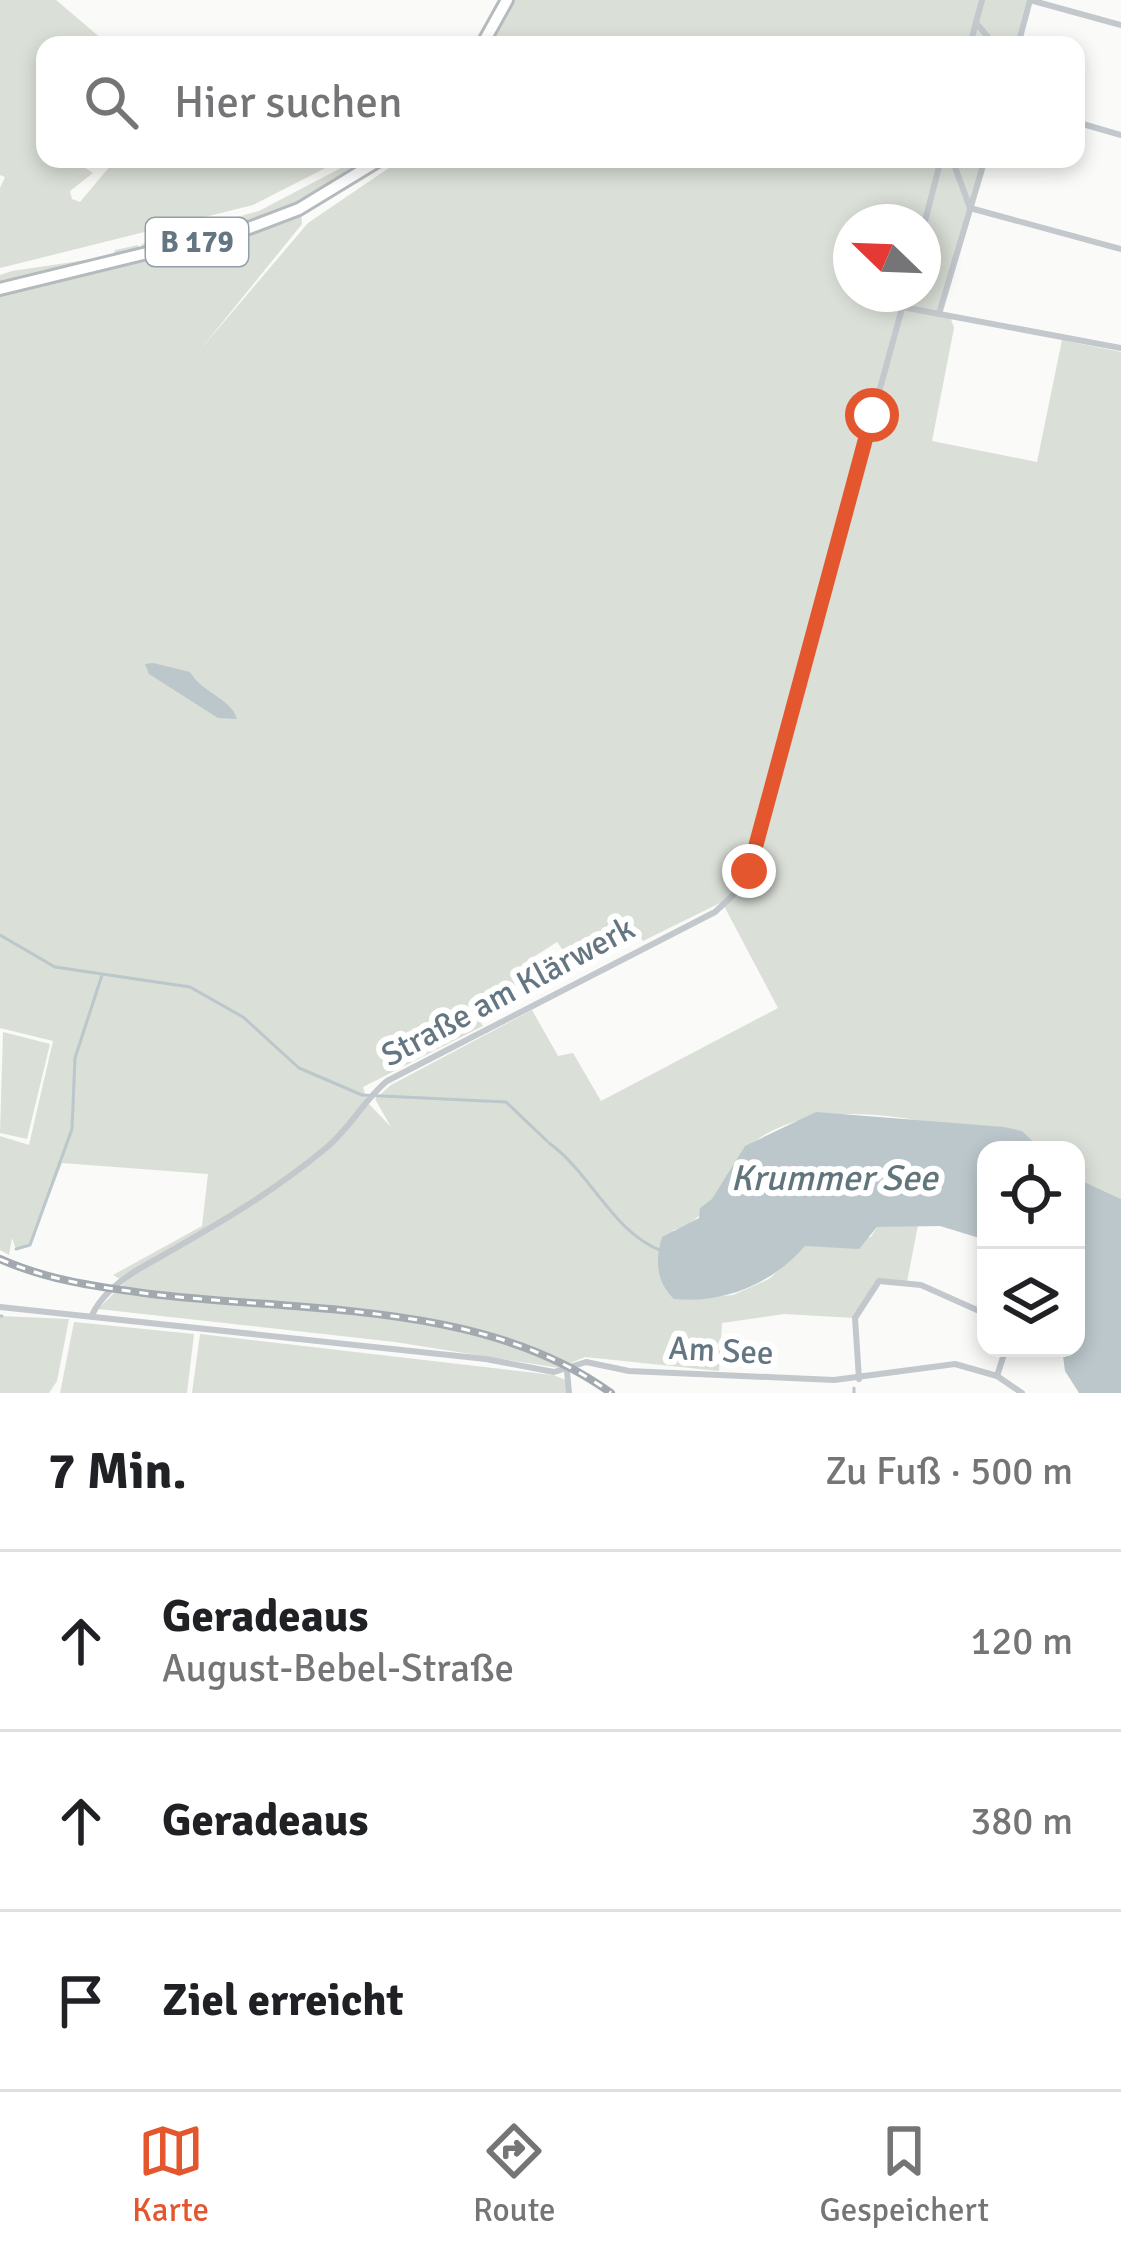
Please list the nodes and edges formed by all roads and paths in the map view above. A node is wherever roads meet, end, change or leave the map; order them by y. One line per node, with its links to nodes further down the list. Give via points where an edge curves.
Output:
1 (507, 0): 6 (main road)
2 (982, 0): 4 (street)
3 (1030, 0): 5 (street); 9 (street)
4 (976, 23): 7 (street); 8 (street)
5 (1121, 25)
6 (487, 36)
7 (972, 36)
8 (987, 36)
9 (1020, 36)
10 (1085, 125): 11 (street)
11 (1121, 135)
12 (365, 168): 19 (main road, B 179, via 249,228)
13 (939, 168): 16 (street)
14 (955, 168): 17 (street)
15 (983, 168): 17 (street)
16 (929, 204)
17 (970, 208): 18 (street); 22 (street)
18 (1121, 249)
19 (0, 289)
20 (901, 312): 26 (street, Straße am Klärwerk, via 749,871 734,897 369,1096 364,1113 309,1162 225,1223 130,1274)
21 (928, 312): 22 (street)
22 (939, 314): 23 (street)
23 (1121, 348)
24 (0, 1307): 26 (street)
25 (977, 1310): 30 (street, via 921,1285 874,1283 855,1318)
26 (92, 1315): 28 (street)
27 (1003, 1357): 29 (street)
28 (567, 1371): 30 (street, Am See, via 582,1363); 31 (street)
29 (997, 1376): 30 (street, Am See, via 946,1364); 32 (street)
30 (859, 1378)
31 (569, 1393)
32 (1022, 1393)

